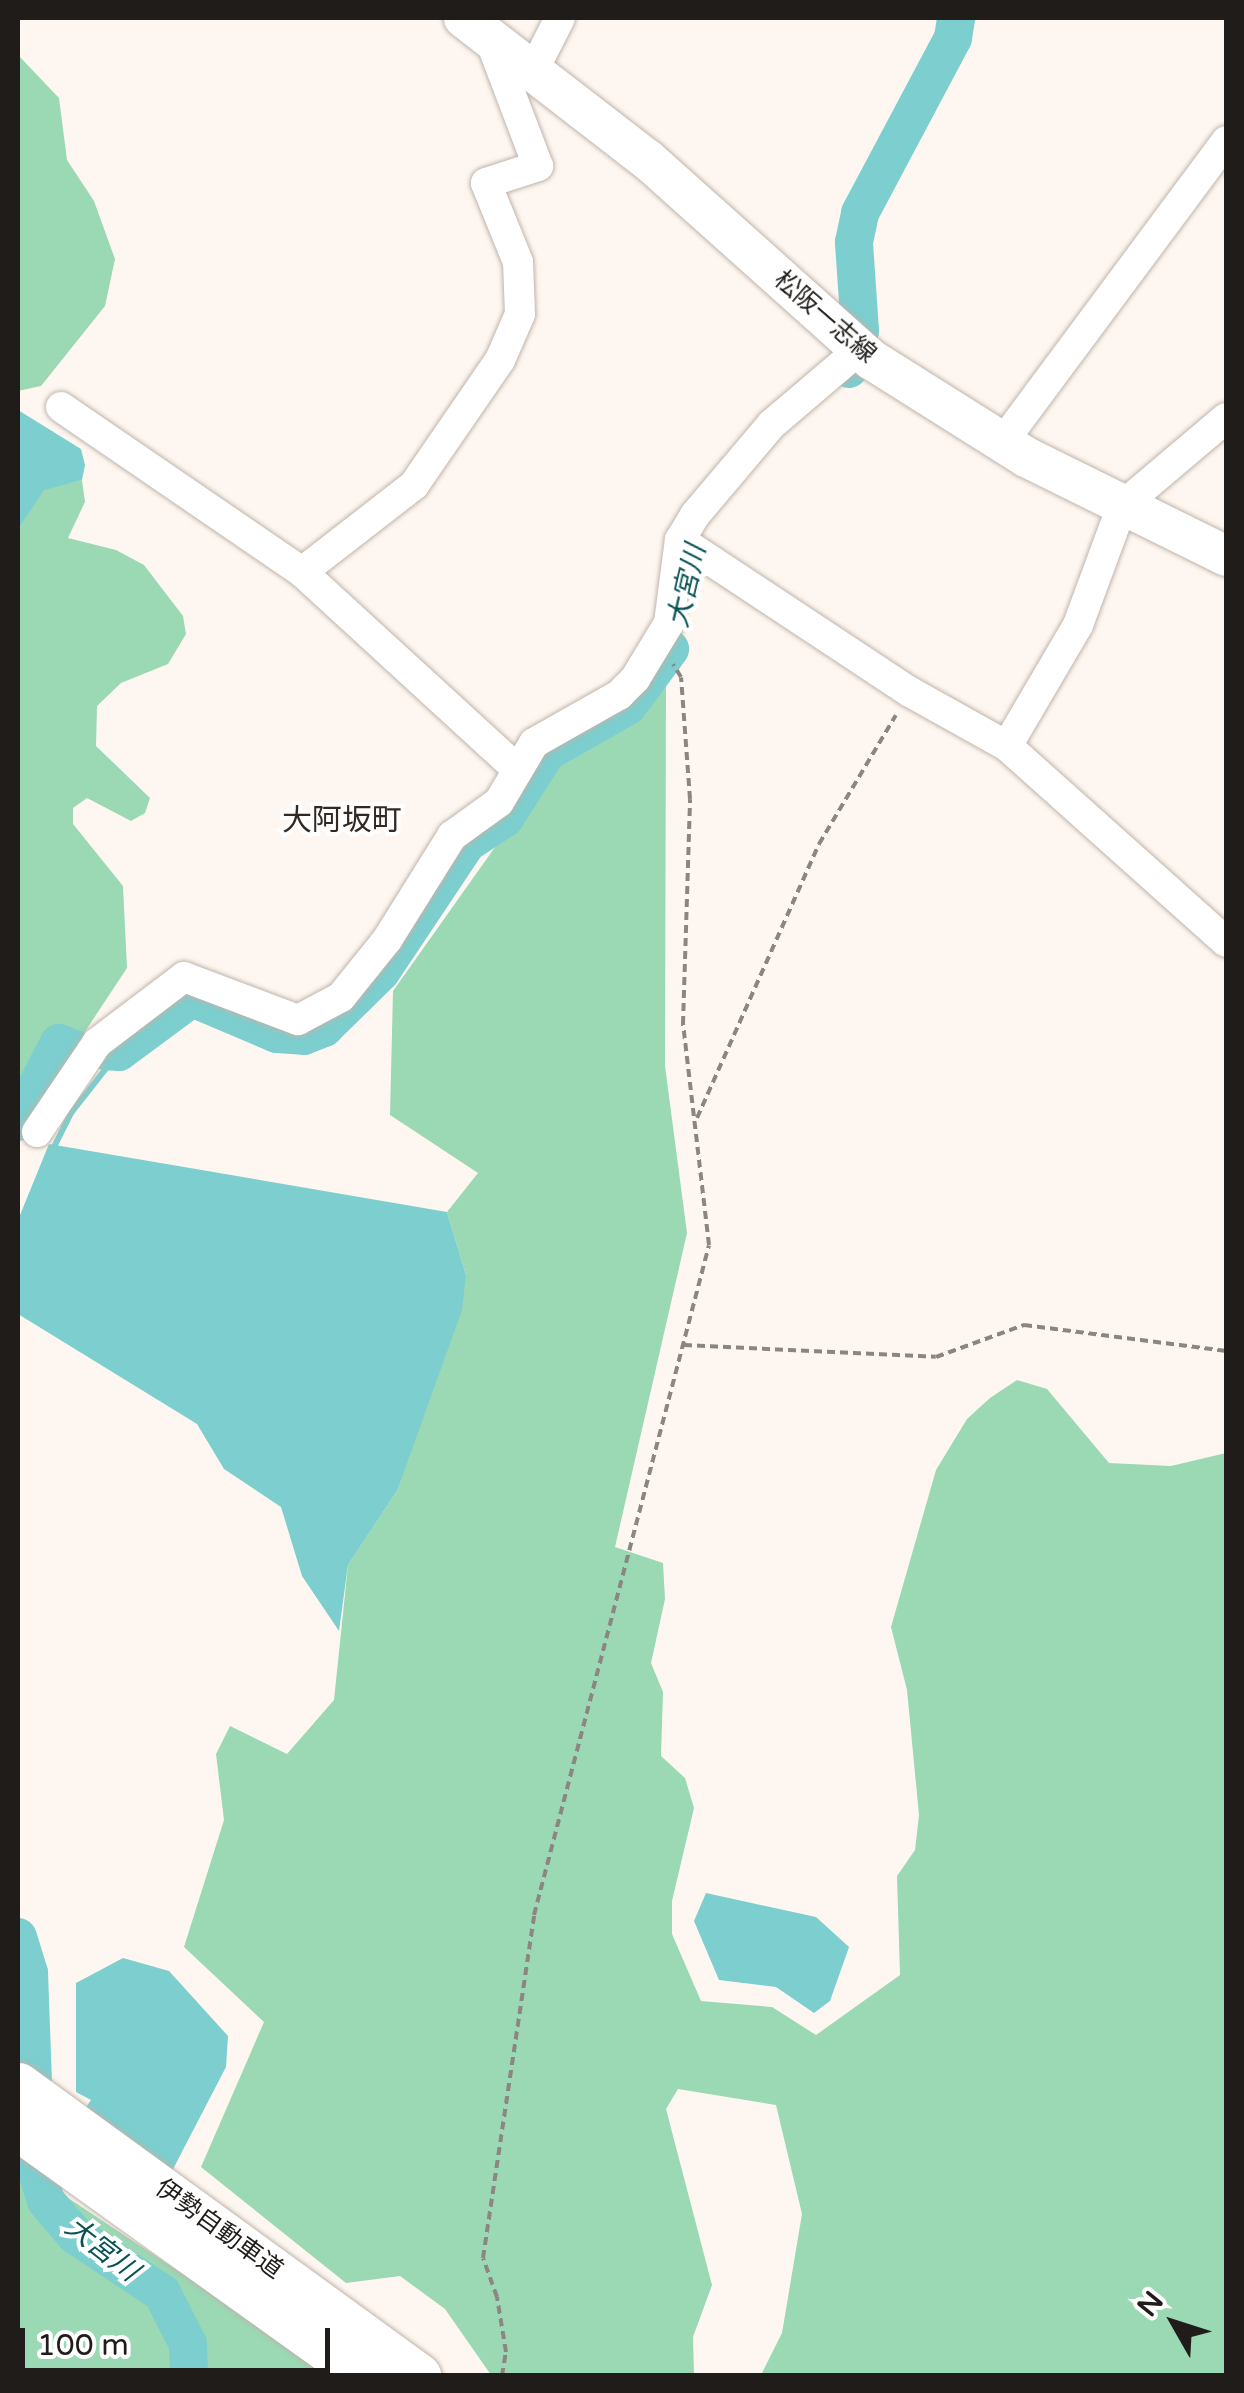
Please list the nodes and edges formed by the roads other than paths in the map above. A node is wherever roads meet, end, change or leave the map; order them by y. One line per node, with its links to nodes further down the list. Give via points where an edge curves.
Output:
1 (560, 18): 3 (street)
2 (476, 26): 3 (main road, 松阪一志線); 12 (street, via 538,166 486,183 518,262 520,314 500,360 414,485)
3 (535, 67): 5 (main road, 松阪一志線)
4 (1226, 141): 8 (street)
5 (853, 350): 8 (main road, 松阪一志線); 10 (street, via 772,424)
6 (61, 408): 12 (street)
7 (1226, 418): 9 (street)
8 (1002, 443): 9 (main road, 松阪一志線)
9 (1122, 506): 11 (main road, 松阪一志線); 13 (street, via 1078,626)
10 (687, 544): 13 (street, via 910,692); 14 (street, via 664,651 619,696 544,734)
11 (1226, 556)
12 (302, 572): 14 (street)
13 (1007, 746): 15 (street)
14 (516, 768): 16 (street, via 499,802 452,836 403,918 341,996 298,1020 184,978 96,1043)
15 (1226, 942)
16 (37, 1132)
17 (18, 2084): 19 (highway, 伊勢自動車道)
18 (18, 2128): 19 (highway, 伊勢自動車道)
19 (162, 2209): 20 (highway, 伊勢自動車道); 21 (highway, 伊勢自動車道)
20 (364, 2376)
21 (419, 2376)

